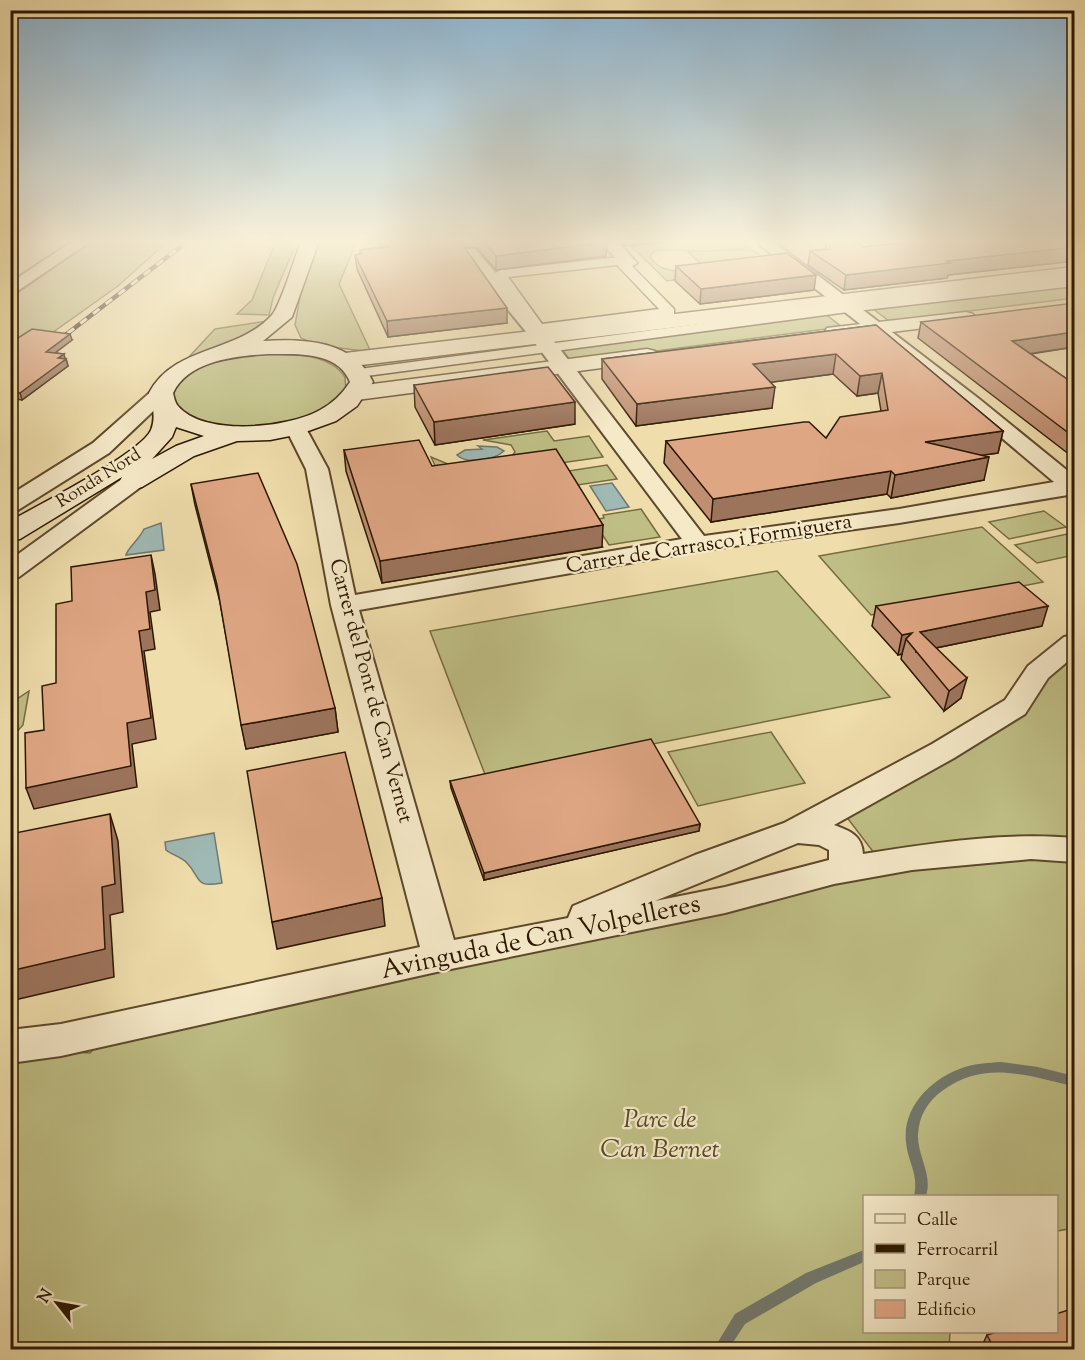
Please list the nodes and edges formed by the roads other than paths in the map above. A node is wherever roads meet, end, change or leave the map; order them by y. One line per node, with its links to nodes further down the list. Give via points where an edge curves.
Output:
1 (287, 304): 8 (main road)
2 (513, 304): 11 (street)
3 (521, 304): 4 (street, via 538,328 669,312)
4 (662, 304)
5 (839, 304): 11 (main road)
6 (843, 304): 9 (street)
7 (992, 315): 9 (main road)
8 (282, 317): 12 (main road, via 286,331); 13 (main road, Ronda Nord, via 248,342)
9 (873, 328): 10 (main road); 21 (street)
10 (818, 335)
11 (543, 341): 15 (street); 16 (main road)
12 (304, 348): 13 (main road, Ronda Nord, via 269,347); 16 (main road, Ronda Nord)
13 (223, 353): 17 (main road, Ronda Nord, via 175,374 166,383)
14 (669, 354): 15 (main road)
15 (562, 366): 16 (main road); 24 (street)
16 (354, 375): 18 (main road, Ronda Nord, via 349,403)
17 (163, 401): 19 (main road, Ronda Nord, via 176,418 196,427); 22 (street, via 101,448); 23 (main road, Ronda Nord, via 163,432 143,454)
18 (296, 427): 19 (main road, Ronda Nord); 27 (street, Carrer del Pont de Can Vernet, via 317,469)
19 (236, 433): 20 (main road, Ronda Nord, via 185,451)
20 (134, 481): 25 (main road, Ronda Nord); 26 (street, Ronda Nord)
21 (1074, 486): 24 (street, Carrer de Carrasco i Formiguera)
22 (10, 505)
23 (10, 533)
24 (698, 544): 27 (street, Carrer de Carrasco i Formiguera)
25 (10, 557)
26 (10, 572)
27 (344, 605): 35 (street, Carrer del Pont de Can Vernet)
28 (1074, 643): 29 (street, via 1038,672 1015,706 943,751 853,799)
29 (810, 833): 31 (street); 32 (street, via 846,844)
30 (1074, 850): 32 (street, Avinguda de Can Volpelleres, via 987,851)
31 (707, 864): 33 (street, via 704,885); 34 (street)
32 (846, 869): 33 (street, Avinguda de Can Volpelleres)
33 (725, 900): 34 (street, Avinguda de Can Volpelleres)
34 (531, 939): 35 (street, Avinguda de Can Volpelleres)
35 (441, 957): 36 (street, Avinguda de Can Volpelleres, via 61,1040)
36 (10, 1047)

